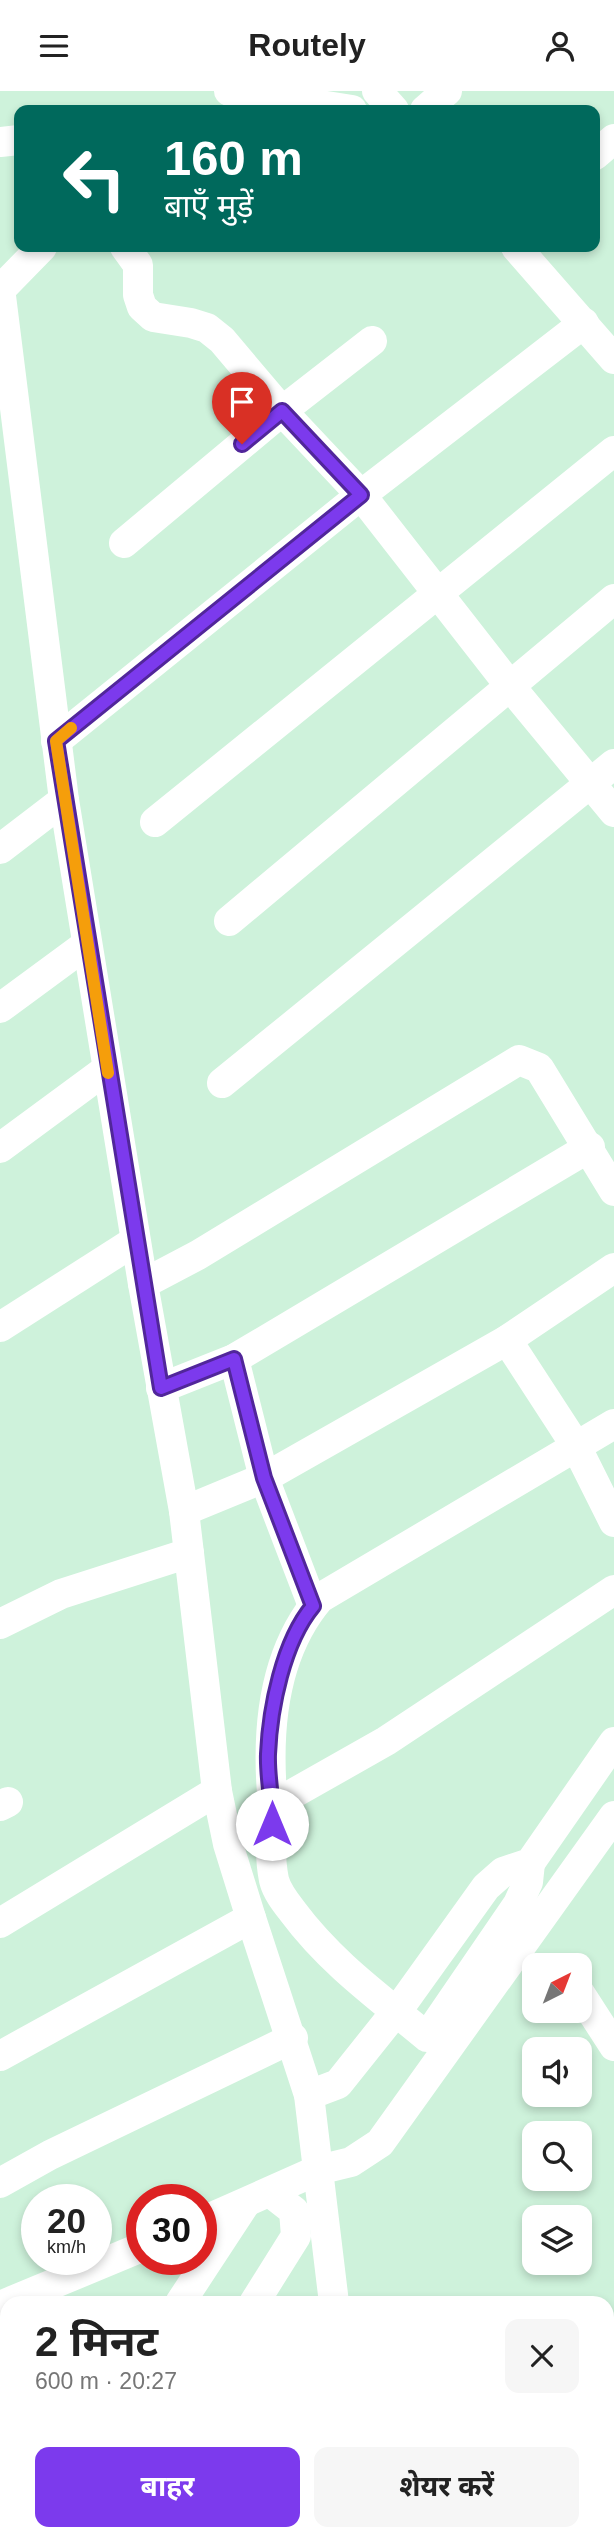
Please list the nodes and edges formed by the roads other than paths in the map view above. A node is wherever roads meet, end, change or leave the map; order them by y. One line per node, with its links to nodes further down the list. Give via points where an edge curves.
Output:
1 (229, 91): 5 (street)
2 (307, 91): 6 (street)
3 (377, 91): 7 (street)
4 (446, 91): 8 (street)
5 (319, 105)
6 (339, 105)
7 (390, 105)
8 (431, 105)
9 (614, 139): 10 (street)
10 (600, 151)
11 (37, 252): 14 (street)
12 (129, 252): 18 (street, via 138,265 142,307 153,317 207,328)
13 (514, 252): 15 (street)
14 (0, 289): 25 (street)
15 (584, 323): 17 (street); 20 (street)
16 (372, 341): 18 (street)
17 (611, 350)
18 (282, 411): 20 (street); 21 (street)
19 (614, 451): 22 (street)
20 (361, 495): 22 (street); 25 (street)
21 (124, 543)
22 (437, 593): 24 (street); 30 (street)
23 (614, 599): 24 (street)
24 (510, 686): 27 (street); 32 (street)
25 (56, 741): 28 (street)
26 (614, 764): 27 (street)
27 (591, 783): 29 (street); 36 (street)
28 (64, 800): 31 (street); 33 (street)
29 (614, 812)
30 (155, 822)
31 (0, 849)
32 (229, 921)
33 (87, 944): 34 (street); 35 (street)
34 (0, 1008)
35 (107, 1069): 38 (street); 40 (street)
36 (222, 1083)
37 (590, 1147): 39 (street); 42 (street, via 539,1068 519,1060); 45 (street)
38 (0, 1148)
39 (614, 1191)
40 (135, 1241): 42 (street); 43 (street)
41 (614, 1269): 44 (street)
42 (143, 1284): 46 (street)
43 (0, 1327)
44 (507, 1340): 48 (street); 49 (street)
45 (234, 1359): 46 (street); 49 (street)
46 (161, 1388): 50 (street)
47 (614, 1424): 48 (street)
48 (576, 1446): 51 (street); 54 (street)
49 (264, 1478): 50 (street); 54 (street)
50 (184, 1511): 52 (street)
51 (614, 1522)
52 (189, 1553): 55 (street, via 61,1594); 57 (street)
53 (614, 1590): 59 (street, via 386,1741)
54 (313, 1606): 59 (street, via 303,1618 278,1685 268,1754)
55 (0, 1624)
56 (614, 1742): 58 (street)
57 (217, 1791): 62 (street); 63 (street)
58 (576, 1800): 60 (street); 61 (street)
59 (273, 1805): 64 (street, via 274,1882 284,1899 325,1952)
60 (611, 1827): 70 (street, via 380,2143 351,2162)
61 (530, 1863): 64 (street, via 503,1872 486,1887); 64 (street, via 518,1904 428,2037)
62 (251, 1918): 66 (street); 68 (street)
63 (0, 1923)
64 (394, 2010): 69 (street, via 338,2084)
65 (592, 2012): 67 (street)
66 (293, 2038): 69 (street); 71 (street)
67 (614, 2046)
68 (0, 2056)
69 (309, 2095): 70 (street)
70 (317, 2170): 72 (street); 78 (street)
71 (0, 2183)
72 (258, 2198): 73 (street); 76 (street); 77 (street, via 294,2211 296,2236)
73 (217, 2215)
74 (126, 2254): 75 (street)
75 (24, 2296)
76 (185, 2296)
77 (258, 2296)
78 (333, 2296)

